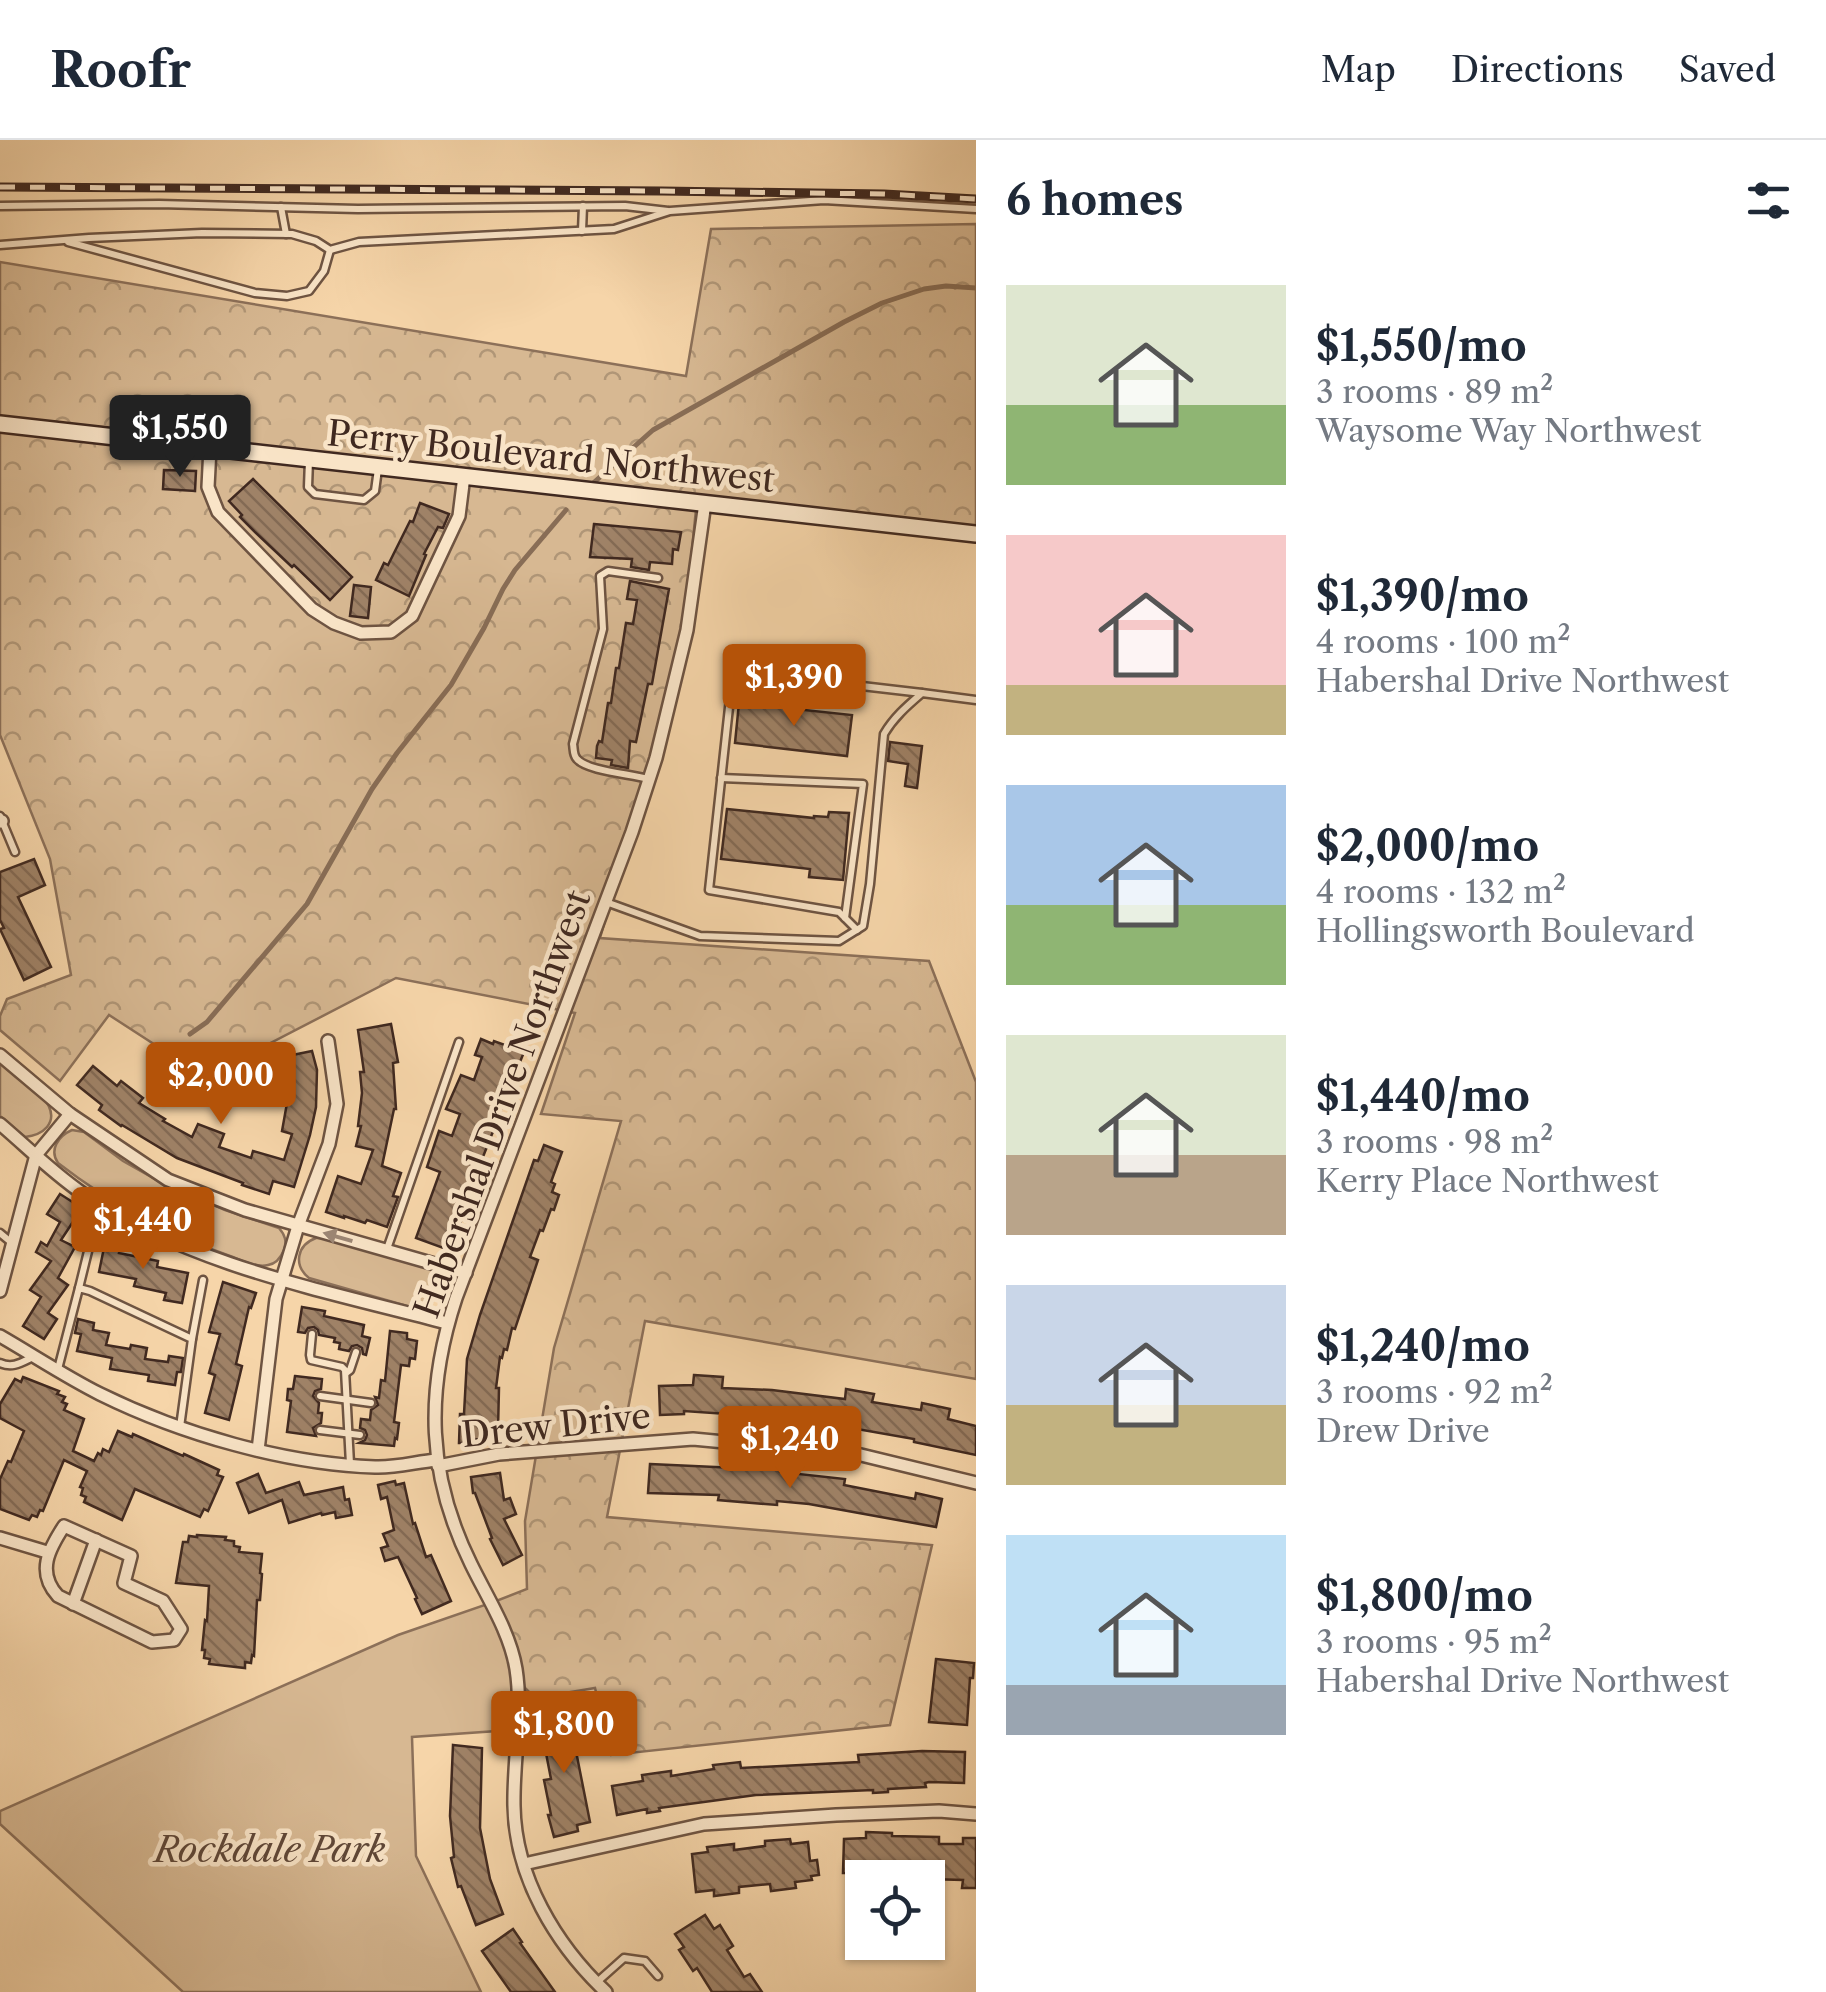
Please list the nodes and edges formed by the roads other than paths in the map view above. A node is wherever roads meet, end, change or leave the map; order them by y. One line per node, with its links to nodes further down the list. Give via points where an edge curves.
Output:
1 (0, 206): 3 (lane)
2 (583, 206): 3 (lane); 5 (lane); 6 (lane)
3 (281, 207): 7 (lane)
4 (976, 209): 5 (lane, via 824,200)
5 (670, 211): 6 (lane, via 614,229)
6 (582, 231): 10 (lane, via 360,242)
7 (286, 234): 8 (lane); 10 (lane)
8 (62, 240): 9 (lane); 10 (lane, via 286,296 309,291)
9 (0, 245)
10 (330, 250)
11 (0, 424): 12 (street, Perry Boulevard Northwest)
12 (210, 448): 13 (street, Perry Boulevard Northwest); 15 (street, via 208,487 218,512 312,609 361,633 391,632 412,616 460,516)
13 (310, 459): 14 (street, Perry Boulevard Northwest); 14 (lane, via 308,487 315,494 364,500 375,491)
14 (378, 466): 15 (street, Perry Boulevard Northwest)
15 (464, 476): 16 (street, Perry Boulevard Northwest)
16 (705, 503): 17 (street, Perry Boulevard Northwest); 22 (street, Habershal Drive Northwest, via 687,630)
17 (976, 534)
18 (658, 578): 22 (lane, via 608,571 600,576 603,628 574,744 577,760 586,765)
19 (922, 693): 20 (lane); 21 (lane, via 733,671); 27 (lane, via 884,734 870,884 863,926)
20 (976, 700)
21 (721, 778): 26 (lane, via 709,890); 26 (lane, via 863,784)
22 (649, 780): 25 (street, Habershal Drive Northwest)
23 (1, 820): 24 (lane)
24 (16, 852)
25 (606, 902): 27 (lane, via 700,936 839,941); 39 (street, Habershal Drive Northwest)
26 (845, 918): 27 (lane)
27 (856, 930)
28 (328, 1041): 34 (street, via 337,1104 330,1144)
29 (459, 1042): 38 (lane)
30 (0, 1055): 31 (street)
31 (70, 1114): 33 (street); 34 (street, via 168,1180)
32 (0, 1124): 33 (street)
33 (36, 1155): 37 (street); 41 (street, via 142,1228)
34 (298, 1226): 38 (street, one-way to 34); 41 (street)
35 (94, 1227): 42 (lane)
36 (0, 1233): 37 (lane)
37 (13, 1243): 43 (street)
38 (387, 1250): 39 (street)
39 (466, 1273): 44 (street, Habershal Drive Northwest)
40 (203, 1280): 47 (lane)
41 (282, 1281): 44 (street); 60 (street)
42 (78, 1288): 47 (lane); 51 (lane)
43 (0, 1291)
44 (447, 1323): 61 (street, Habershal Drive Northwest, via 435,1410)
45 (312, 1334): 52 (lane, via 312,1360 342,1367)
46 (0, 1336): 49 (street, Drew Drive)
47 (192, 1338): 56 (lane)
48 (356, 1352): 52 (lane)
49 (35, 1356): 50 (lane); 51 (street, Drew Drive)
50 (0, 1363)
51 (58, 1369): 56 (street, Drew Drive)
52 (345, 1374): 54 (lane)
53 (320, 1396): 54 (lane)
54 (346, 1399): 55 (lane); 58 (lane)
55 (372, 1402)
56 (180, 1427): 60 (street, Drew Drive)
57 (320, 1430): 58 (lane)
58 (348, 1433): 59 (lane); 62 (lane)
59 (360, 1435)
60 (258, 1450): 62 (street, Drew Drive)
61 (437, 1463): 62 (street, Drew Drive); 63 (street, Drew Drive, via 693,1440 861,1455); 69 (street, Habershal Drive Northwest, via 448,1508 516,1668 514,1808)
62 (350, 1464)
63 (976, 1482)
64 (0, 1538): 66 (street)
65 (96, 1540): 66 (street, via 64,1526); 67 (street); 67 (street, via 132,1556 124,1583 163,1601 181,1628 174,1640 152,1642)
66 (47, 1552): 67 (street, via 48,1586)
67 (73, 1604)
68 (976, 1812): 69 (street, via 704,1824)
69 (524, 1864): 71 (street, Habershal Drive Northwest, via 548,1922)
70 (658, 1976): 71 (lane, via 644,1961 624,1958)
71 (601, 1988)

